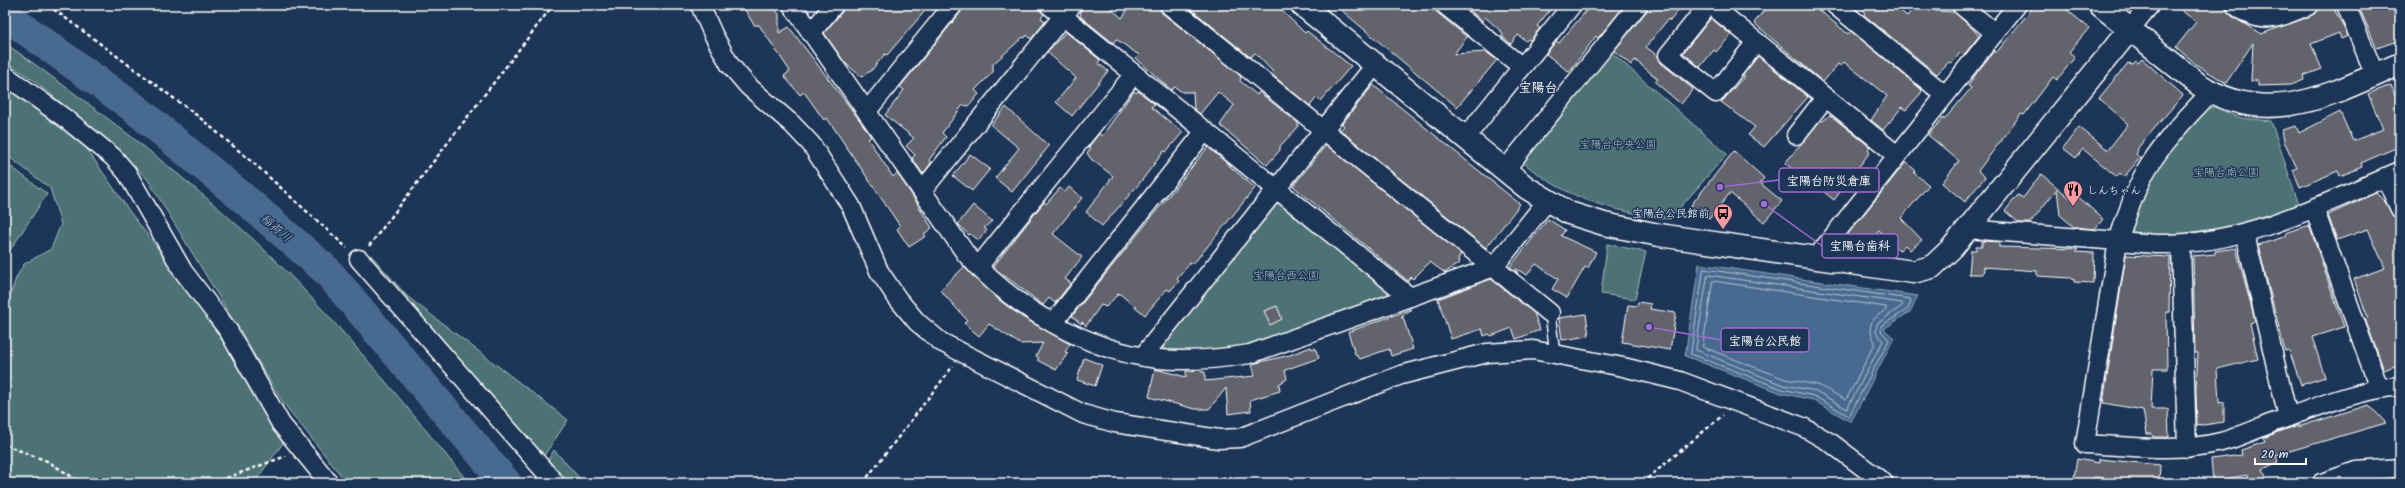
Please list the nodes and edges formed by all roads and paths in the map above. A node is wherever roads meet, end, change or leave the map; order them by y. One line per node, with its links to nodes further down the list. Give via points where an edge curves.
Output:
1 (48, 5): 54 (path, via 198,117 258,167)
2 (553, 5): 54 (path)
3 (700, 5): 62 (street, via 730,65 748,86 811,144 851,206 879,270 897,298 917,322 941,342)
4 (792, 5): 24 (street)
5 (834, 5): 24 (street)
6 (953, 5): 36 (street)
7 (1049, 5): 22 (street)
8 (1169, 5): 37 (street)
9 (1302, 5): 27 (street)
10 (1445, 5): 29 (street)
11 (1572, 5): 29 (street)
12 (1638, 5): 42 (street)
13 (1709, 5): 26 (street); 26 (street, via 1668,54 1716,93)
14 (1835, 5): 34 (street)
15 (1961, 5): 25 (street)
16 (2017, 5): 25 (street)
17 (2100, 5): 23 (street)
18 (2150, 5): 23 (street)
19 (2235, 5): 20 (street, via 2246,14 2265,19 2279,18)
20 (2310, 5)
21 (2346, 5): 32 (street)
22 (1067, 11): 30 (street); 45 (street)
23 (2130, 29): 33 (street); 49 (street)
24 (811, 33): 36 (street)
25 (1995, 33): 34 (street)
26 (1756, 42): 35 (street)
27 (1376, 64): 37 (street); 40 (street)
28 (2400, 64): 32 (street)
29 (1522, 68): 40 (street)
30 (1134, 74): 38 (street); 55 (street)
31 (5, 75): 71 (street, via 70,122 113,157 127,173 183,272 228,330 281,424)
32 (2375, 75): 33 (street, via 2321,97 2273,108 2237,103)
33 (2211, 92): 51 (street, via 2158,154 2142,177)
34 (1945, 95): 41 (street)
35 (1826, 98): 39 (street); 41 (street)
36 (867, 111): 45 (street)
37 (1323, 130): 44 (street); 56 (street)
38 (1205, 132): 44 (street); 61 (street)
39 (1796, 135)
40 (1465, 138): 42 (street)
41 (1897, 155): 53 (street)
42 (1505, 170): 46 (street)
43 (2393, 174): 47 (street); 48 (street)
44 (1276, 189): 59 (street); 64 (street)
45 (922, 191): 55 (street)
46 (1547, 201): 53 (street, via 1604,224); 56 (street)
47 (2314, 208): 50 (street); 66 (street)
48 (2400, 210)
49 (1967, 229): 51 (street); 53 (street, via 1941,260 1923,271 1913,272)
50 (2245, 234): 52 (street); 68 (street)
51 (2118, 241): 52 (street); 70 (street, via 2085,444)
52 (2181, 245): 70 (street)
53 (1815, 258)
54 (359, 259): 76 (street)
55 (978, 267): 61 (street, via 1023,306)
56 (1494, 267): 59 (street); 60 (street)
57 (5, 293): 58 (path)
58 (11, 296)
59 (1410, 297): 64 (street, via 1250,354 1210,360 1172,360)
60 (1550, 313): 63 (lane)
61 (1053, 322): 64 (street, via 1102,345)
62 (962, 354): 63 (street, via 1083,414 1115,423 1219,439 1240,438 1259,432 1346,395 1450,361 1518,350); 77 (path)
63 (1555, 355): 67 (street, via 1623,367 1680,381)
64 (1143, 356)
65 (2400, 386): 66 (street)
66 (2379, 388): 68 (street)
67 (1738, 403): 78 (path); 79 (street, via 1803,427 1831,443)
68 (2288, 418): 70 (street, via 2223,441)
69 (5, 444): 73 (path, via 46,461)
70 (2187, 448)
71 (302, 450): 74 (path); 75 (street)
72 (2400, 468): 80 (street, via 2356,471)
73 (82, 483)
74 (213, 483)
75 (329, 483)
76 (555, 483)
77 (863, 483)
78 (1642, 483)
79 (1884, 483)
80 (2322, 483)

